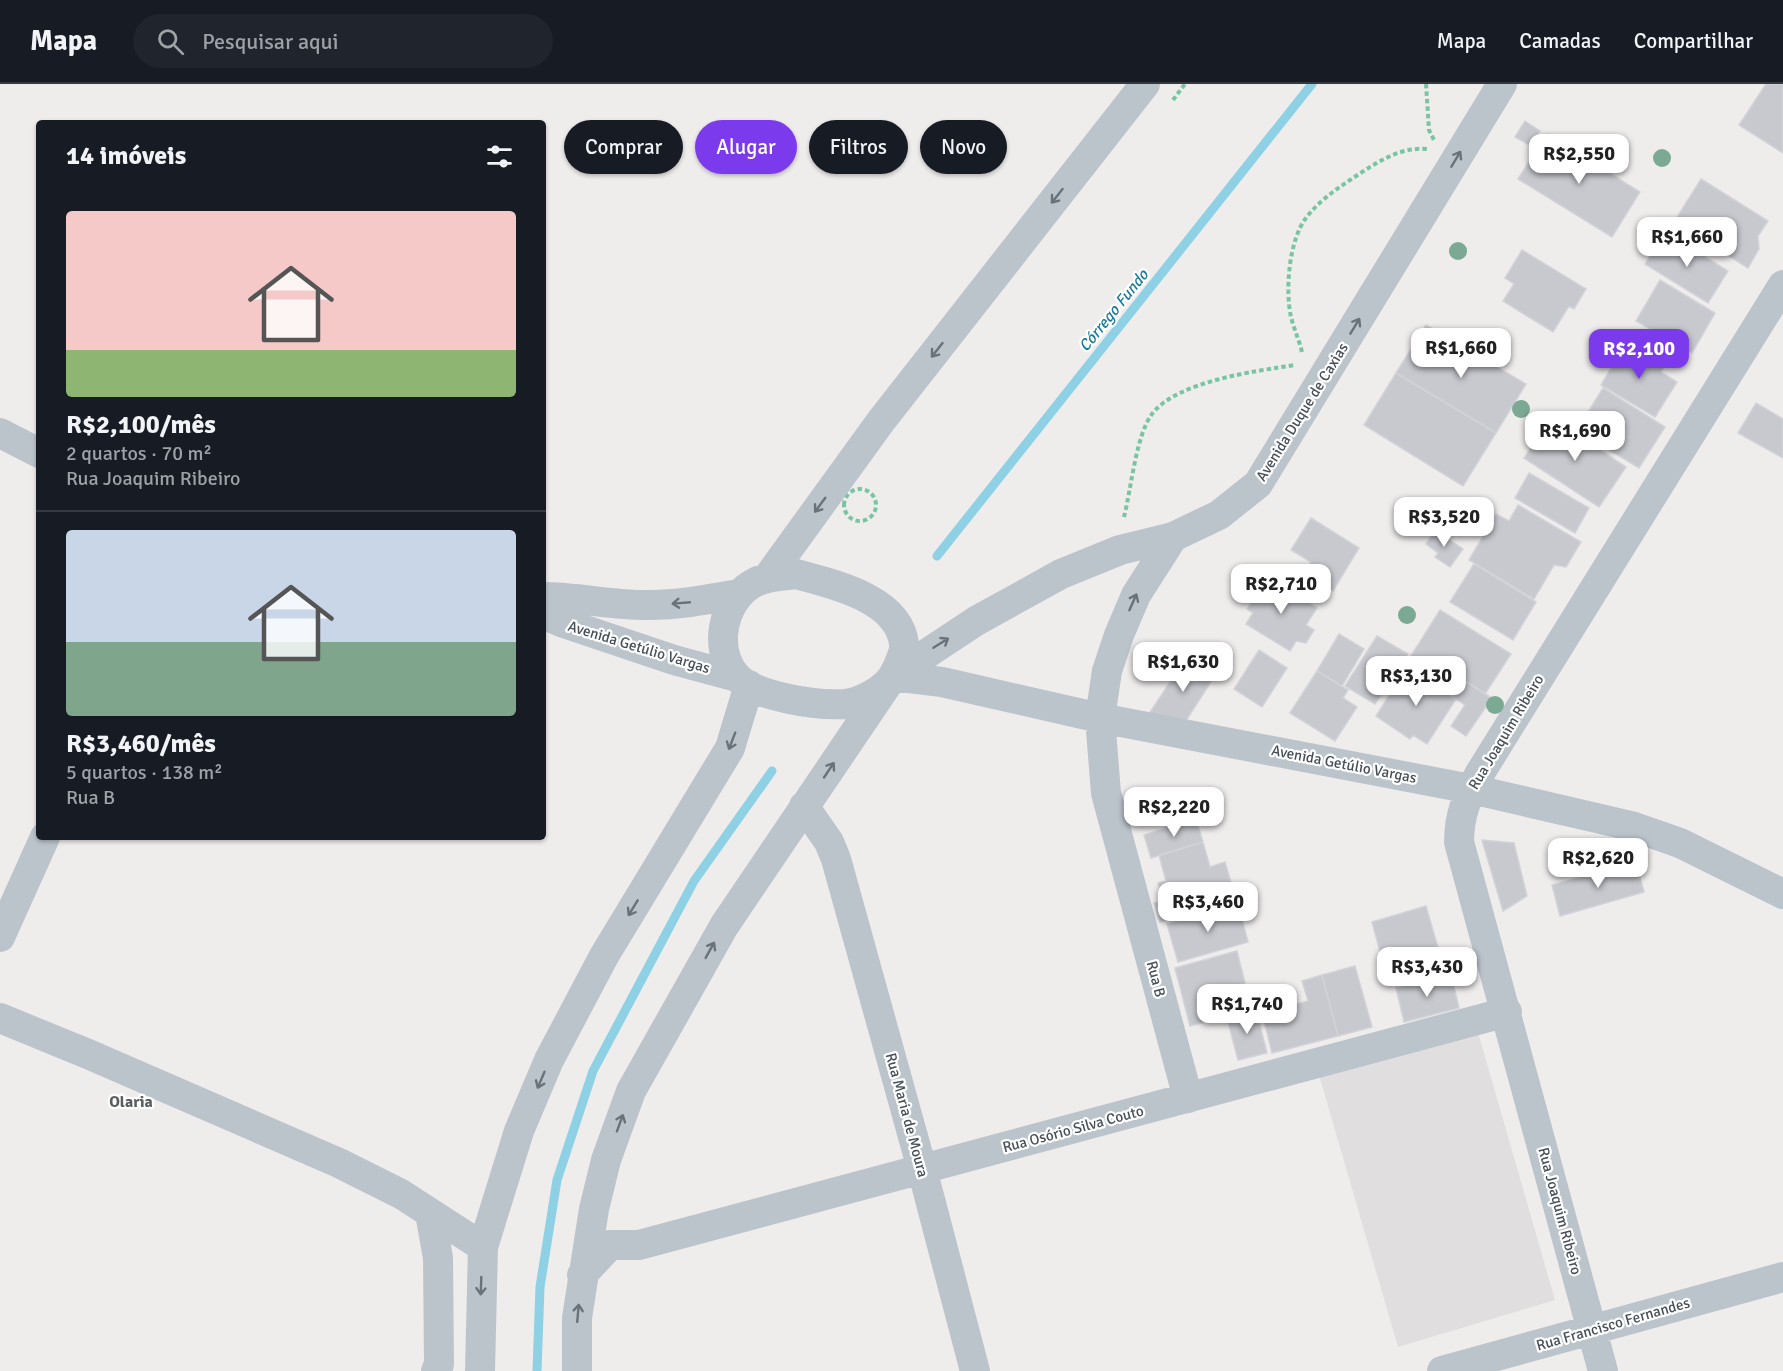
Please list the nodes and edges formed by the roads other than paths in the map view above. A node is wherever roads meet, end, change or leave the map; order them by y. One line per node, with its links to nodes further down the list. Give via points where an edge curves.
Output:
1 (1145, 84): 7 (street, one-way to 7, via 881,421)
2 (1502, 84): 6 (street, Avenida Duque de Caxias, one-way to 2, via 1219,515 1258,484)
3 (1783, 285): 14 (street, Rua Joaquim Ribeiro)
4 (0, 433): 5 (street)
5 (36, 451)
6 (1173, 537): 11 (street, Avenida Duque de Caxias, one-way to 6, via 976,621 1061,574 1120,549); 13 (street, one-way to 6, via 1107,671 1119,635 1136,595)
7 (768, 577): 8 (street); 11 (street, via 796,574 863,594 878,605 898,625 905,645)
8 (739, 594): 9 (street, Avenida Getúlio Vargas, one-way to 9, via 649,606); 12 (street, via 722,631 728,662)
9 (546, 597)
10 (546, 615): 12 (street, Avenida Getúlio Vargas)
11 (893, 676): 12 (street, via 872,694 844,704 790,699); 13 (street, Avenida Getúlio Vargas, via 942,682); 15 (street, one-way to 11)
12 (743, 681): 24 (street, one-way to 24, via 730,748 604,956 549,1060 519,1131)
13 (1100, 718): 14 (street, Avenida Getúlio Vargas); 21 (street, Rua B, via 1106,793)
14 (1470, 789): 17 (street, Avenida Getúlio Vargas, via 1657,834); 19 (street, Rua Joaquim Ribeiro, via 1459,823 1459,842)
15 (804, 806): 22 (street, Rua Maria de Moura, via 836,859); 25 (street, one-way to 15, via 606,1160 632,1092 724,926)
16 (44, 840): 18 (street)
17 (1783, 894)
18 (0, 937)
19 (1507, 1012): 21 (street, Rua Osório Silva Couto); 27 (street, Rua Joaquim Ribeiro)
20 (0, 1018): 23 (street, via 339,1163)
21 (1188, 1098): 22 (street, Rua Osório Silva Couto)
22 (922, 1169): 25 (street, Rua Osório Silva Couto, via 639,1245 610,1245); 31 (street, Rua Maria de Moura)
23 (430, 1213): 24 (street); 28 (street, via 438,1258)
24 (483, 1247): 29 (street, one-way to 29)
25 (582, 1275): 30 (street, one-way to 25)
26 (1783, 1276): 27 (street, Rua Francisco Fernandes)
27 (1592, 1331): 32 (street, Rua Francisco Fernandes); 33 (street, Rua Joaquim Ribeiro)
28 (436, 1371)
29 (480, 1371)
30 (577, 1371)
31 (975, 1371)
32 (1442, 1371)
33 (1603, 1371)

